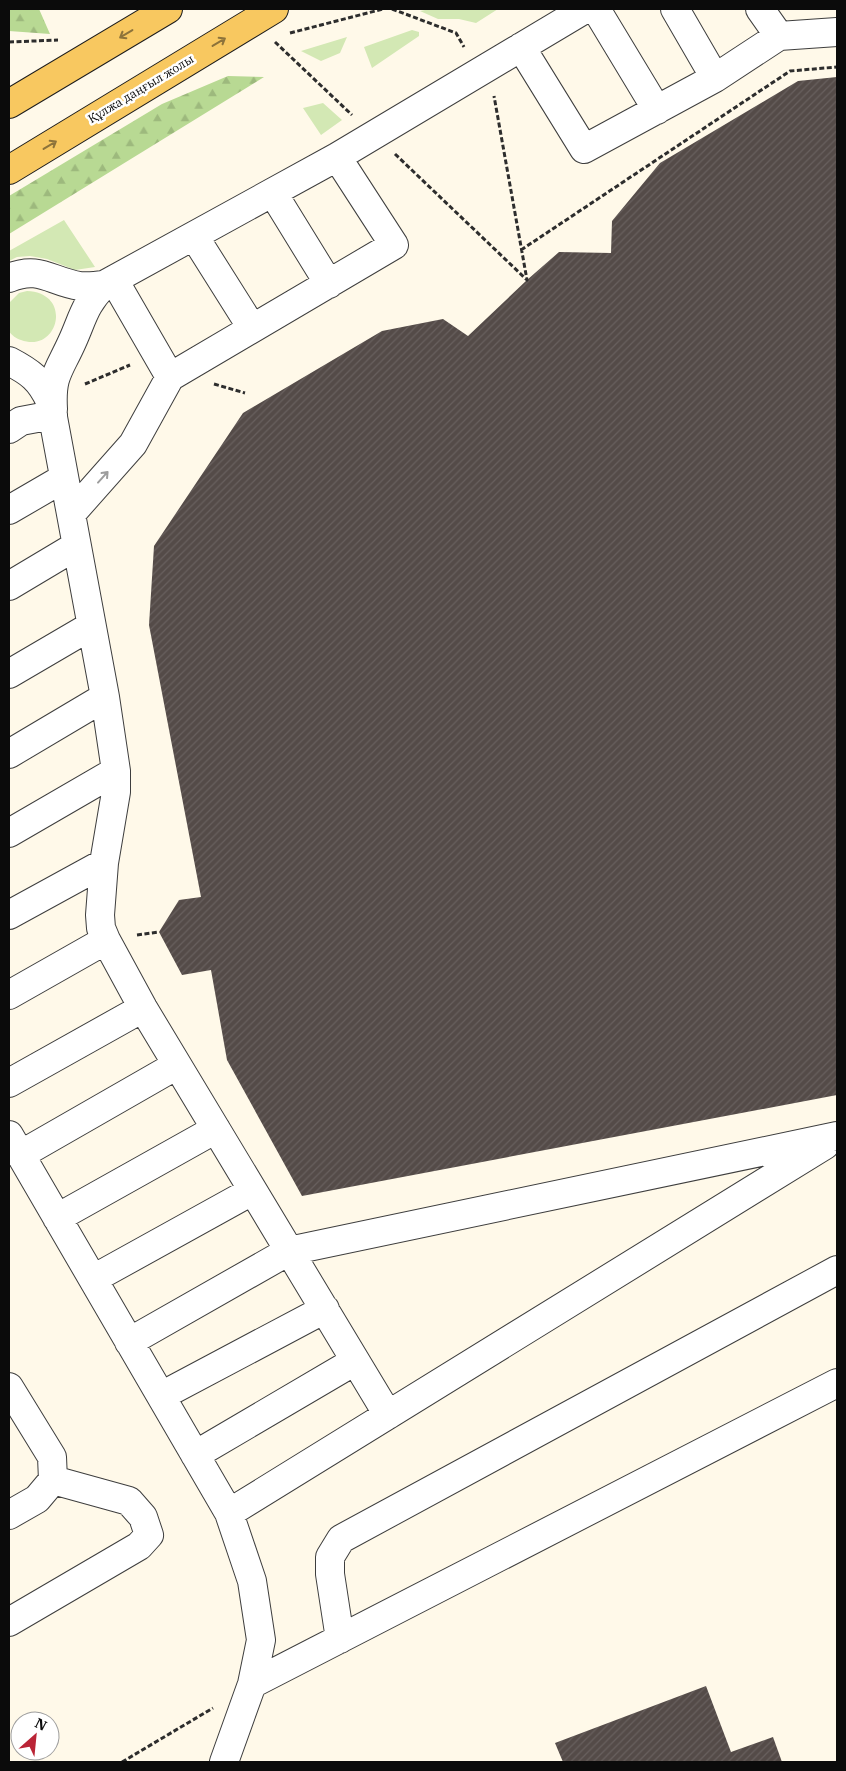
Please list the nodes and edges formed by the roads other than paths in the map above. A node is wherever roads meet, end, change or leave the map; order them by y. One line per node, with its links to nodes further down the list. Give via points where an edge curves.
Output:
1 (168, 9): 11 (main road, one-way to 11)
2 (585, 9): 9 (lane)
3 (596, 9): 12 (lane)
4 (675, 9): 10 (lane)
5 (760, 9): 8 (lane)
6 (271, 19): 14 (main road, Құлжа даңғыл жолы, one-way to 6)
7 (837, 32): 8 (lane)
8 (779, 36): 10 (lane)
9 (521, 47): 12 (lane, via 584,149); 13 (lane)
10 (715, 78): 12 (lane)
11 (9, 104)
12 (657, 110)
13 (337, 157): 15 (lane); 20 (lane, via 394,245)
14 (9, 170)
15 (273, 192): 16 (lane); 20 (lane)
16 (194, 236): 19 (lane); 21 (lane)
17 (49, 276): 18 (lane, via 35,272); 19 (lane, via 80,286); 22 (lane, via 72,296 77,311)
18 (9, 278)
19 (109, 282): 22 (lane, via 89,302); 24 (lane)
20 (329, 284): 21 (lane)
21 (252, 328): 24 (lane)
22 (74, 335): 23 (lane, via 62,355 48,363 32,367); 25 (lane, via 54,380)
23 (11, 362): 25 (lane, via 40,382)
24 (170, 377): 29 (lane, one-way to 24, via 133,444)
25 (53, 415): 26 (lane, via 21,421); 27 (lane)
26 (9, 429)
27 (64, 478): 28 (lane); 29 (lane)
28 (9, 510)
29 (71, 514): 30 (lane)
30 (76, 546): 31 (lane); 32 (lane)
31 (9, 586)
32 (91, 626): 33 (lane); 34 (lane)
33 (9, 674)
34 (105, 697): 35 (lane); 36 (lane)
35 (9, 754)
36 (116, 771): 37 (lane); 38 (lane, via 116,792)
37 (9, 833)
38 (104, 863): 39 (lane); 40 (lane, via 100,915)
39 (9, 915)
40 (106, 940): 41 (lane); 42 (lane)
41 (9, 995)
42 (143, 1008): 43 (lane); 44 (lane)
43 (177, 1065): 45 (lane); 47 (lane)
44 (9, 1083)
45 (216, 1129): 48 (lane); 49 (lane)
46 (837, 1137): 50 (lane); 59 (lane)
47 (15, 1145): 49 (lane)
48 (252, 1191): 50 (lane); 52 (lane)
49 (57, 1218): 52 (lane)
50 (289, 1251): 53 (lane); 54 (lane)
51 (837, 1270): 65 (lane, via 341,1539 330,1556)
52 (93, 1279): 54 (lane)
53 (325, 1309): 55 (lane); 58 (lane)
54 (129, 1342): 58 (lane)
55 (355, 1361): 59 (lane); 60 (lane)
56 (837, 1383): 65 (lane)
57 (9, 1387): 61 (lane, via 52,1458)
58 (161, 1396): 60 (lane)
59 (388, 1415): 62 (lane)
60 (195, 1455): 62 (lane)
61 (53, 1480): 63 (lane, via 37,1499); 64 (lane, via 129,1501 144,1517 149,1534 139,1546)
62 (229, 1513): 66 (lane, via 252,1581 262,1640)
63 (9, 1515)
64 (9, 1622)
65 (340, 1639): 66 (lane)
66 (252, 1684): 67 (lane)
67 (224, 1762)

